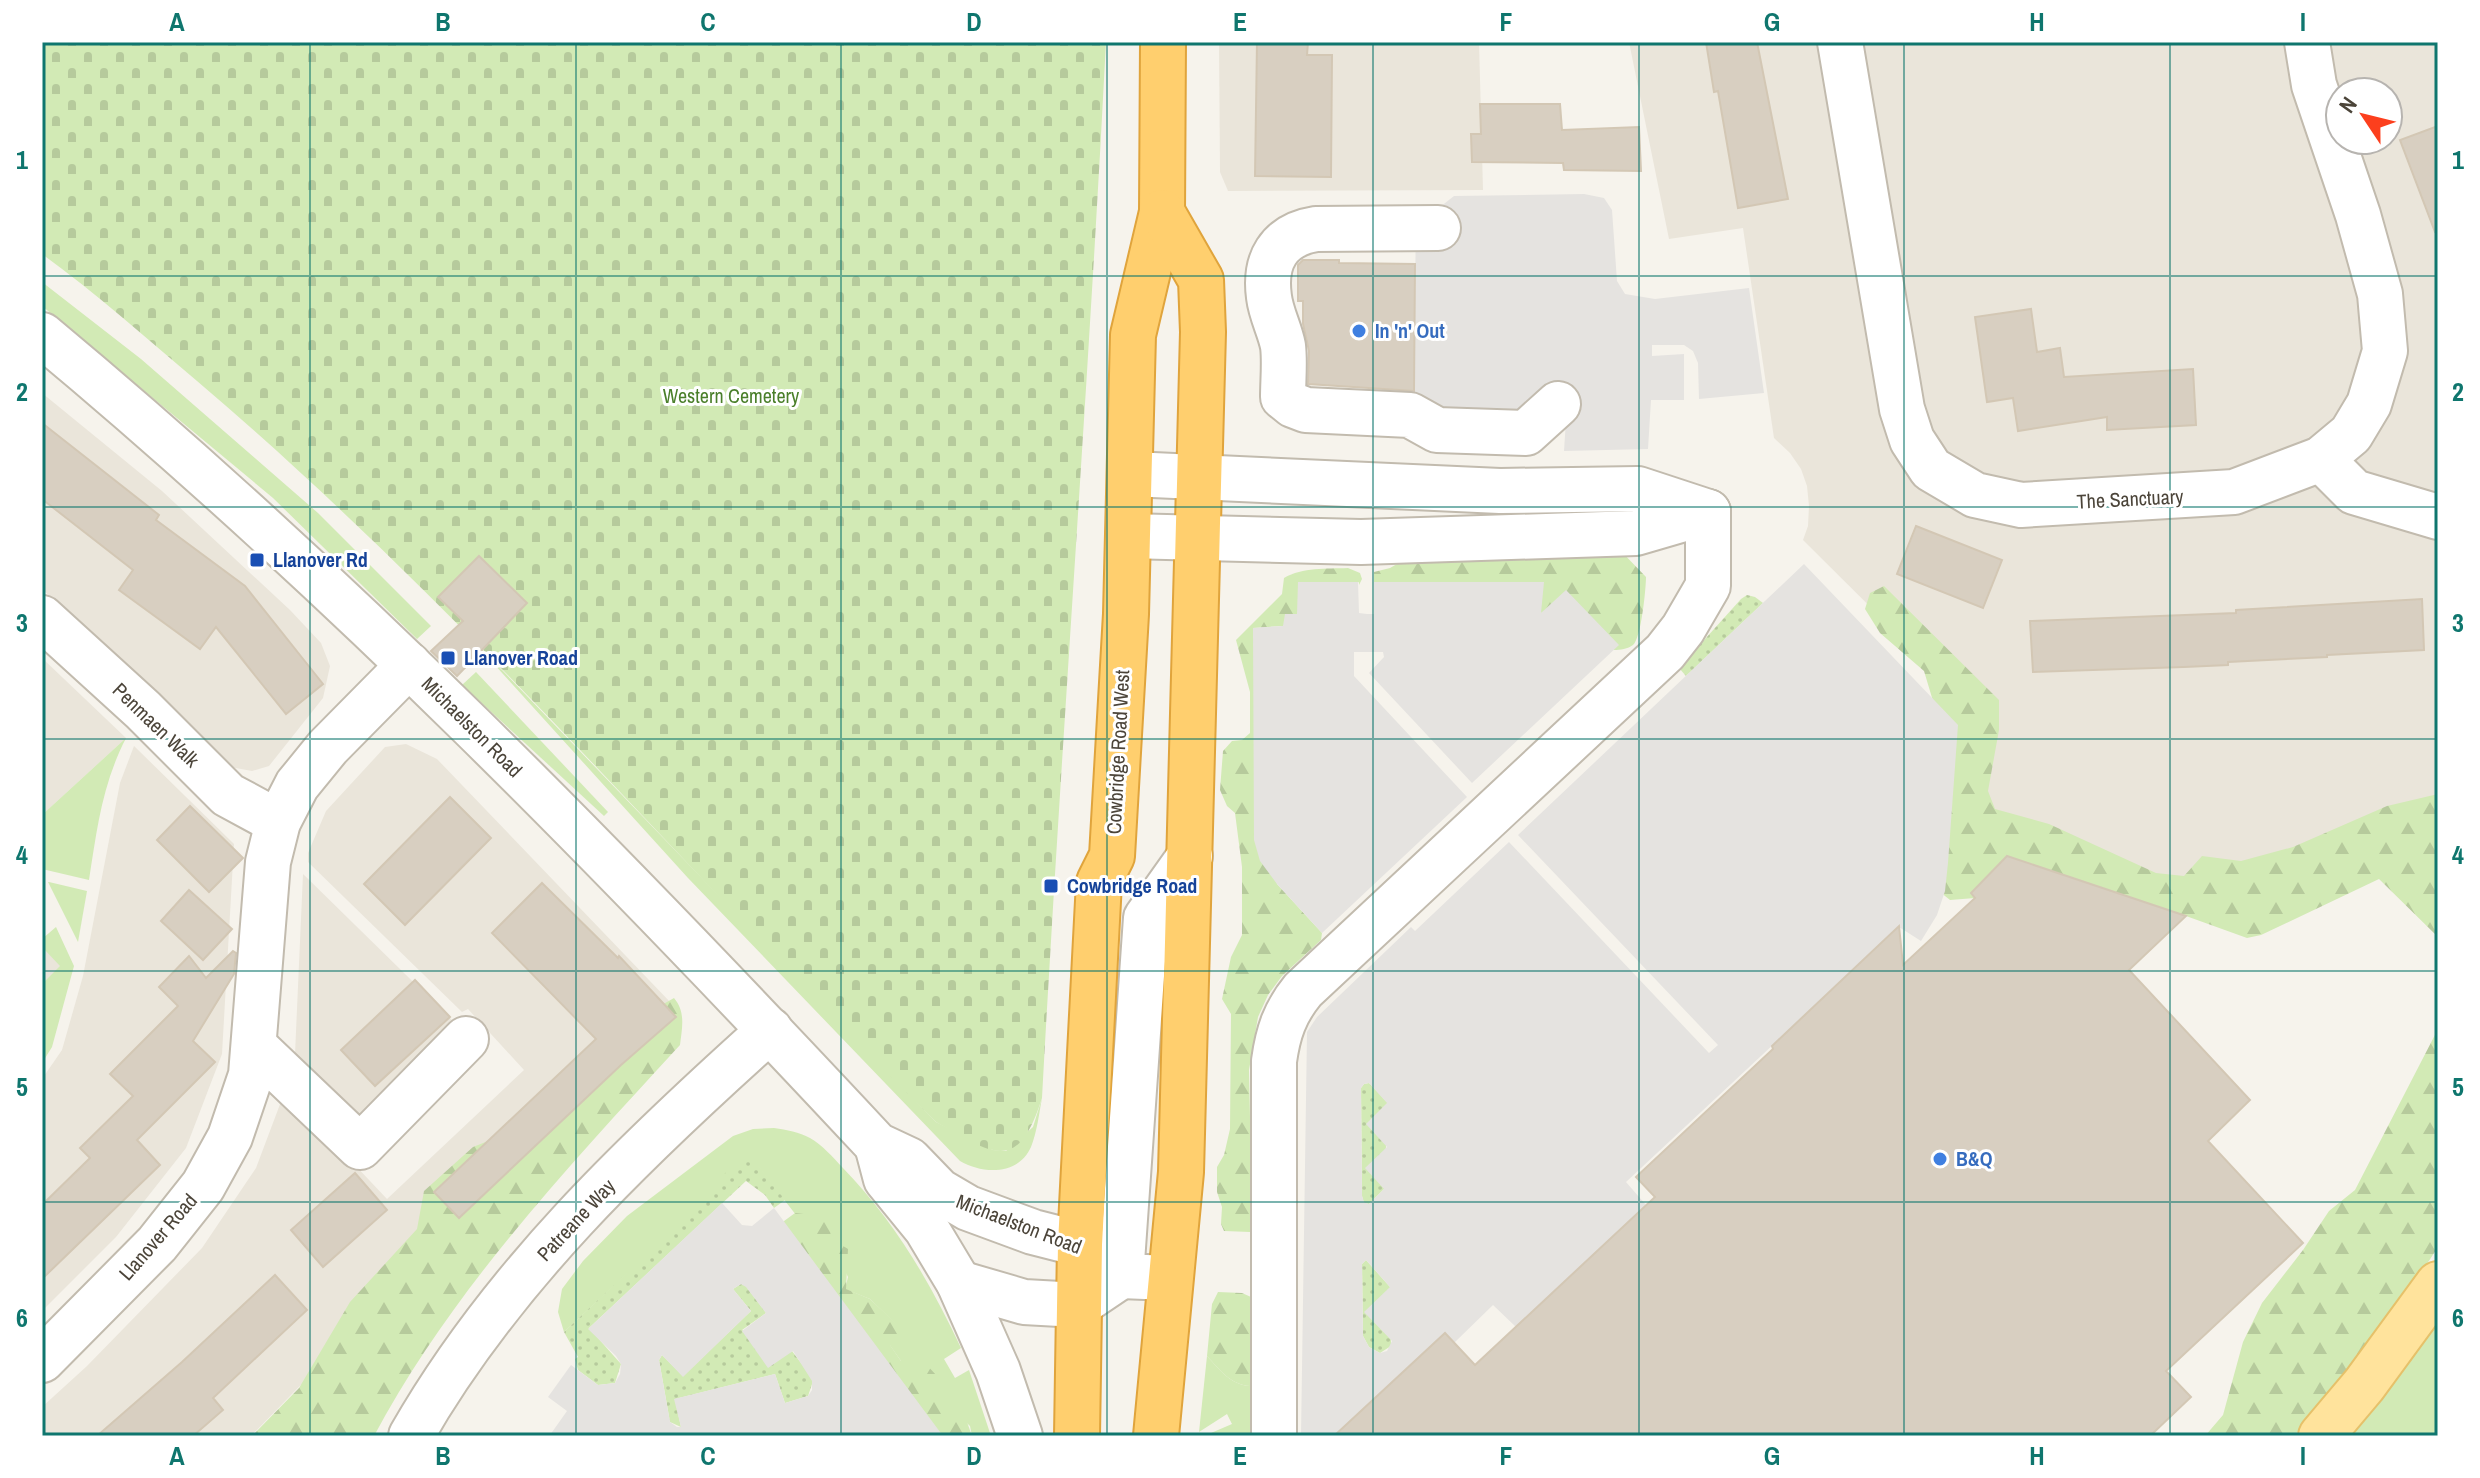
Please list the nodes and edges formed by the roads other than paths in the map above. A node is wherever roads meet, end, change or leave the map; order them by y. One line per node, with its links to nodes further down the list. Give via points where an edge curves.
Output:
1 (1163, 42): 4 (highway, Cowbridge Road West)
2 (1840, 42): 8 (street, The Sanctuary, via 1902,409 1912,440 1931,469 1975,495 2021,505 2234,492)
3 (2307, 42): 8 (street, The Sanctuary, via 2314,85 2380,294 2385,351 2369,404 2351,434)
4 (1162, 212): 9 (highway, Cowbridge Road West, via 1133,335); 10 (highway, via 1201,280)
5 (1438, 228): 7 (street, via 1316,229 1283,243 1271,258 1269,299 1283,348 1283,397 1306,410 1410,415 1437,430 1526,433)
6 (42, 335): 16 (street, Michaelston Road, via 257,520)
7 (1558, 404)
8 (2321, 459): 12 (street, via 2354,492)
9 (1131, 474): 10 (street); 13 (highway, Cowbridge Road West)
10 (1199, 476): 11 (street, via 1500,491 1638,489); 14 (highway)
11 (1708, 512): 14 (street, via 1636,533 1361,542); 34 (street, via 1708,586 1665,652 1303,990 1280,1024 1274,1061)
12 (2438, 517)
13 (1128, 536): 14 (street); 23 (highway, Cowbridge Road West, via 1112,856 1099,882)
14 (1196, 538): 18 (highway)
15 (42, 618): 17 (street, Penmaen Walk, via 228,795)
16 (409, 665): 17 (street, Llanover Road, via 328,747 297,785); 19 (street, Michaelston Road)
17 (278, 822): 21 (street, Llanover Road, via 268,862)
18 (1190, 856): 24 (street, via 1146,918); 25 (highway, via 1181,1172)
19 (770, 1030): 22 (street, Michaelston Road); 30 (street, Patreane Way, via 674,1117 569,1226 491,1318)
20 (466, 1039): 21 (street, via 360,1147)
21 (254, 1046): 29 (street, Llanover Road, via 251,1075 230,1137 203,1186 157,1244)
22 (877, 1145): 23 (street, Michaelston Road, via 909,1160 939,1191 968,1208); 26 (street, Michaelston Road, via 886,1179 926,1228)
23 (1080, 1244): 24 (street, Michaelston Road); 28 (highway, Cowbridge Road West)
24 (1121, 1276): 25 (street); 28 (street)
25 (1170, 1278): 33 (highway)
26 (959, 1283): 28 (street, via 1024,1302); 31 (street, Michaelston Road)
27 (2438, 1284): 35 (main road)
28 (1078, 1305): 32 (highway, Cowbridge Road West)
29 (42, 1360)
30 (411, 1436)
31 (1020, 1436)
32 (1077, 1436)
33 (1156, 1436)
34 (1274, 1436)
35 (2321, 1436)

